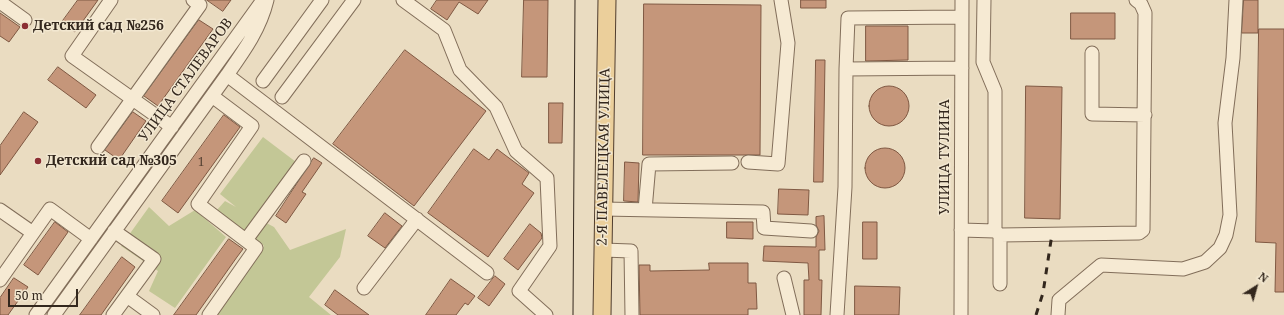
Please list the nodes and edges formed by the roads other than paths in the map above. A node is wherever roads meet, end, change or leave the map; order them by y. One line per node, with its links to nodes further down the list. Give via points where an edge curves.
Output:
1 (111, 0): 24 (street, via 72,56)
2 (193, 0): 24 (street, via 200,5)
3 (264, 0): 26 (street, УЛИЦА СТАЛЕВАРОВ)
4 (267, 0): 20 (street, УЛИЦА СТАЛЕВАРОВ, via 253,37)
5 (322, 0): 21 (street)
6 (354, 0): 23 (street)
7 (403, 0): 54 (street, via 444,30 460,70 496,107 516,151 547,178 550,246 519,291)
8 (607, 0): 31 (main road, 2-Я ПАВЕЛЕЦКАЯ УЛИЦА)
9 (781, 0): 29 (street, via 788,43 778,164)
10 (962, 0): 15 (street, УЛИЦА ТУЛИНА)
11 (984, 0): 39 (street, via 983,62 995,91)
12 (1236, 0): 60 (street, via 1233,58 1225,123 1230,215 1220,248 1205,262 1183,269 1101,265 1059,300)
13 (1141, 1): 25 (street, via 1145,13)
14 (0, 2): 16 (street)
15 (962, 17): 18 (street, УЛИЦА ТУЛИНА); 19 (street, via 848,18)
16 (25, 20)
17 (1092, 53): 25 (street, via 1092,114)
18 (962, 68): 19 (street); 35 (street, УЛИЦА ТУЛИНА)
19 (846, 69): 58 (street, via 845,187)
20 (227, 75): 22 (street, УЛИЦА СТАЛЕВАРОВ); 34 (street)
21 (263, 81)
22 (212, 96): 36 (street, УЛИЦА СТАЛЕВАРОВ); 41 (street, via 252,126 198,204)
23 (282, 98)
24 (132, 99): 26 (street); 27 (street)
25 (1145, 115): 39 (street, via 1143,230 1139,233)
26 (172, 127): 40 (street, УЛИЦА СТАЛЕВАРОВ)
27 (98, 147)
28 (304, 161): 41 (street)
29 (748, 162)
30 (732, 163): 33 (street, via 648,164)
31 (604, 209): 33 (street); 42 (main road, 2-Я ПАВЕЛЕЦКАЯ УЛИЦА)
32 (0, 210): 38 (street)
33 (644, 210): 37 (street, via 763,212 764,228)
34 (417, 219): 43 (street); 47 (street)
35 (961, 230): 39 (street); 59 (street, УЛИЦА ТУЛИНА)
36 (114, 231): 48 (street, via 154,259); 50 (street, УЛИЦА СТАЛЕВАРОВ)
37 (811, 231)
38 (33, 233): 40 (street, via 50,209); 45 (street)
39 (997, 233): 46 (street)
40 (91, 239): 49 (street, УЛИЦА СТАЛЕВАРОВ)
41 (246, 240): 53 (street, via 256,248)
42 (603, 250): 55 (main road, 2-Я ПАВЕЛЕЦКАЯ УЛИЦА); 56 (street, via 631,250)
43 (488, 274)
44 (784, 278): 57 (street)
45 (0, 280)
46 (1000, 284)
47 (364, 288)
48 (126, 296): 51 (street); 52 (street)
49 (36, 315)
50 (54, 315)
51 (113, 315)
52 (153, 315)
53 (209, 315)
54 (546, 315)
55 (602, 315)
56 (632, 315)
57 (793, 315)
58 (836, 315)
59 (961, 315)
60 (1058, 315)

